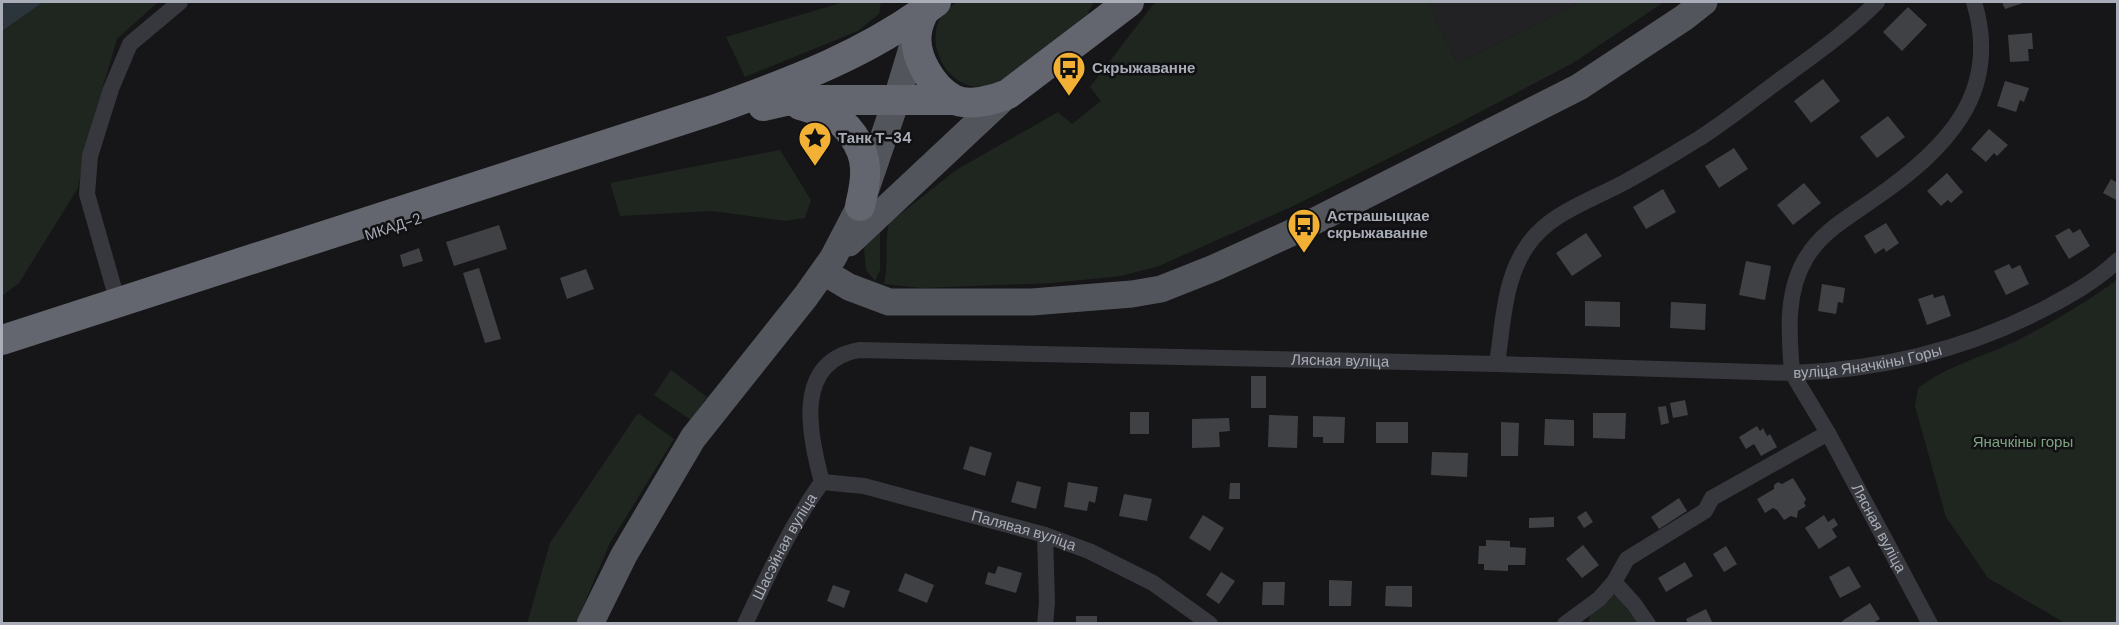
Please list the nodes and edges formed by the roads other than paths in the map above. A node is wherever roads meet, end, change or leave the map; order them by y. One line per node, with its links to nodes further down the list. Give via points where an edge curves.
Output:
1 (180, 2): 15 (street, via 130,44 111,88 90,156 87,194)
2 (1704, 2): 14 (main road, via 1579,87 1293,232 1161,289 1020,302 889,302)
3 (1876, 2): 18 (street, via 1718,127 1540,230 1524,250 1512,276)
4 (1974, 2): 20 (street, вуліца Яначкіны Горы, via 1981,55 1978,80 1969,104 1950,135 1875,199 1831,228 1805,258 1795,280 1790,310)
5 (1109, 7): 7 (highway)
6 (926, 15): 8 (main road); 9 (highway, via 920,56 926,72); 15 (highway, via 795,81)
7 (1008, 94): 9 (highway, МКАД-2, via 990,101); 12 (main road)
8 (897, 98): 9 (highway, МКАД-2); 10 (highway, МКАД-2); 11 (main road)
9 (954, 100)
10 (785, 101): 11 (highway, via 828,114 848,128 860,147 865,166); 17 (highway, МКАД-2)
11 (860, 206): 12 (main road)
12 (836, 257): 14 (main road); 14 (main road, via 849,254 853,276); 25 (main road, via 693,438 624,555)
13 (2118, 260): 20 (street, вуліца Яначкіны Горы, via 2063,299 1975,340 1886,363)
14 (867, 295)
15 (118, 303): 16 (highway)
16 (2, 340)
17 (2, 355)
18 (1497, 364): 19 (street, Лясная вуліца, via 859,350 840,356); 20 (street, Лясная вуліца)
19 (824, 368): 22 (street, Шасэйная вуліца, via 812,394 810,411 810,433)
20 (1792, 373): 21 (street, Лясная вуліца)
21 (1828, 433): 24 (street, via 1712,498 1705,511 1627,559); 31 (street, Лясная вуліца)
22 (822, 482): 23 (street, Палявая вуліца, via 864,486); 26 (street, Шасэйная вуліца, via 776,558)
23 (1045, 535): 27 (street); 28 (street, Палявая вуліца, via 1118,564 1153,583)
24 (1614, 582): 29 (street, via 1599,599); 30 (street)
25 (590, 624)
26 (745, 624)
27 (1045, 624)
28 (1210, 624)
29 (1565, 624)
30 (1648, 624)
31 (1930, 624)

